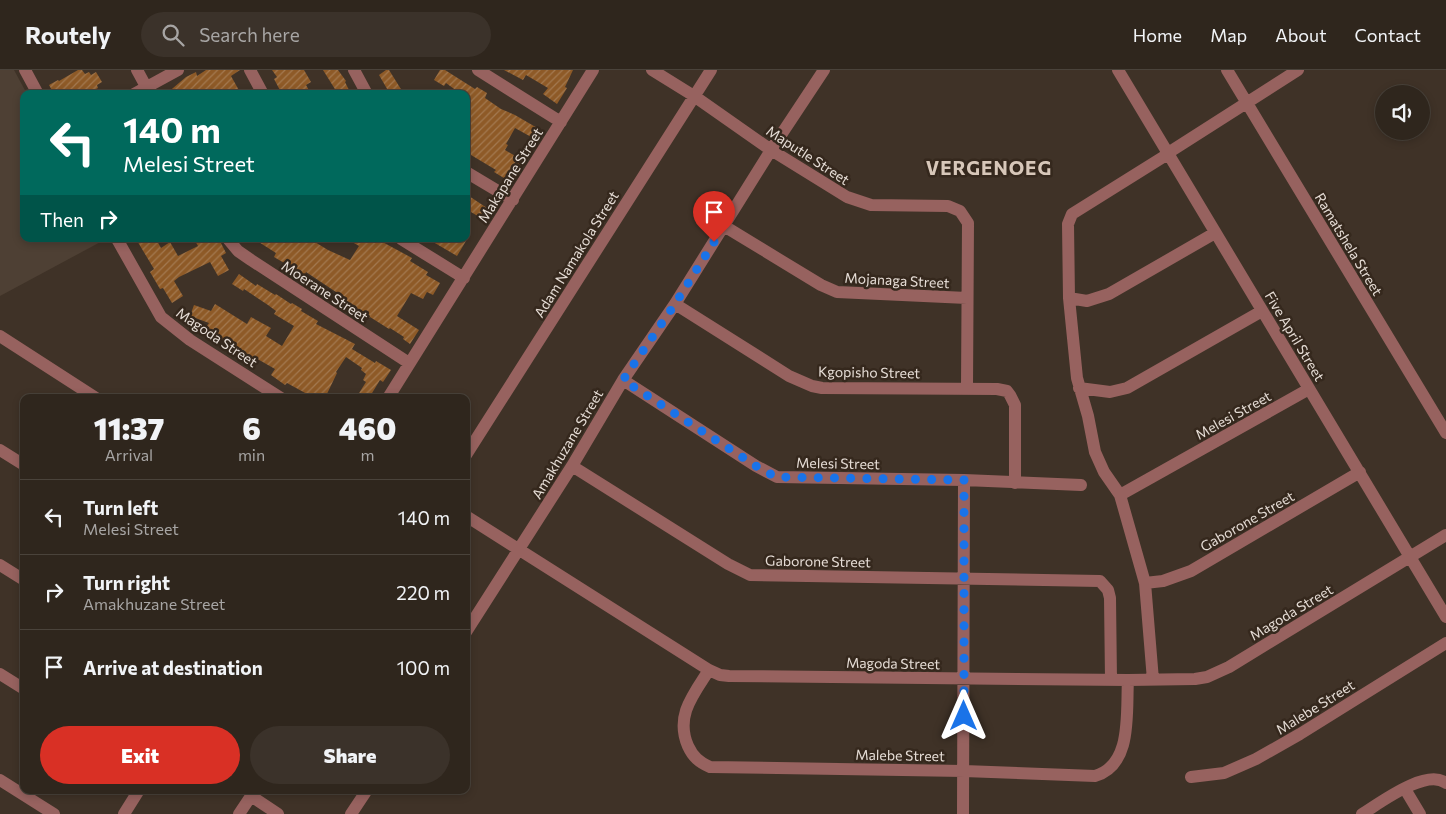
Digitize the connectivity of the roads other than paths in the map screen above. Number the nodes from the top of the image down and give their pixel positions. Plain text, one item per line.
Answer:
1 (25, 70) edge
2 (137, 70) edge
3 (178, 70) edge
4 (250, 70) edge
5 (354, 70) edge
6 (478, 70) edge
7 (593, 70) edge
8 (652, 70) edge
9 (711, 70) edge
10 (824, 70) edge
11 (1118, 70) edge
12 (1227, 70) edge
13 (1298, 70) edge
14 (36, 90) edge
15 (148, 90) edge
16 (261, 90) edge
17 (365, 90) edge
18 (694, 96) junction
19 (1247, 104) junction
20 (561, 122) junction
21 (772, 150) junction
22 (1168, 154) junction
23 (470, 174) edge
24 (512, 200) junction
25 (724, 226) junction
26 (1215, 233) junction
27 (119, 242) edge
28 (230, 242) edge
29 (406, 242) edge
30 (464, 278) junction
31 (967, 298) junction
32 (1069, 298) junction
33 (675, 304) junction
34 (1262, 311) junction
35 (0, 336) edge
36 (409, 363) junction
37 (623, 380) junction
38 (967, 387) junction
39 (1079, 388) junction
40 (1310, 389) junction
41 (90, 394) edge
42 (276, 394) edge
43 (390, 394) edge
44 (1446, 433) edge
45 (470, 449) edge
46 (0, 450) edge
47 (20, 462) edge
48 (572, 466) junction
49 (1360, 472) junction
50 (964, 480) junction
51 (1015, 482) junction
52 (1081, 485) dead end
53 (1120, 495) junction
54 (470, 518) edge
55 (1446, 535) edge
56 (519, 549) junction
57 (1410, 557) junction
58 (0, 565) edge
59 (20, 578) edge
60 (964, 578) junction
61 (1145, 583) junction
62 (1446, 617) edge
63 (470, 626) edge
64 (1446, 643) edge
65 (710, 670) junction
66 (0, 674) edge
67 (964, 678) junction
68 (1111, 680) junction
69 (1128, 680) junction
70 (1153, 680) junction
71 (20, 686) edge
72 (964, 771) junction
73 (1191, 777) dead end
74 (0, 780) edge
75 (1446, 784) edge
76 (1405, 789) junction
77 (20, 793) edge
78 (22, 794) edge
79 (136, 794) edge
80 (252, 794) edge
81 (254, 794) edge
82 (364, 794) edge
83 (54, 814) edge
84 (124, 814) edge
85 (239, 814) edge
86 (278, 814) edge
87 (352, 814) edge
88 (963, 814) edge
89 (1362, 814) edge
90 (1420, 814) edge

1 - 14 street
2 - 15 street
3 - 15 street
4 - 16 street
5 - 17 street
6 - 20 street
7 - 20 street, Makapane Street
8 - 18 street, Maputle Street
9 - 18 street, Adam Namakola Street
10 - 21 street, Amakhuzane Street
11 - 22 street, Five April Street
12 - 19 street, Ramatshela Street
13 - 19 street
18 - 21 street, Maputle Street
18 - 45 street, Adam Namakola Street
19 - 22 street
19 - 44 street, Ramatshela Street
20 - 24 street, Makapane Street
21 - 25 street, Amakhuzane Street
21 - 31 street, Maputle Street
22 - 26 street, Five April Street
22 - 32 street
23 - 24 street
24 - 30 street, Makapane Street
25 - 31 street, Mojanaga Street
25 - 33 street, Amakhuzane Street
26 - 32 street
26 - 34 street, Five April Street
27 - 42 street, Magoda Street
28 - 36 street, Moerane Street
29 - 30 street
30 - 36 street, Makapane Street
31 - 38 street
32 - 39 street
33 - 37 street, Amakhuzane Street
33 - 38 street, Kgopisho Street
34 - 39 street
34 - 40 street, Five April Street
35 - 41 street
36 - 43 street, Makapane Street
37 - 48 street, Amakhuzane Street
37 - 50 street, Melesi Street
38 - 51 street, Kgopisho Street
39 - 53 street
40 - 49 street, Five April Street
40 - 53 street, Melesi Street
46 - 47 street
48 - 56 street, Amakhuzane Street
48 - 60 street, Gaborone Street
49 - 57 street, Five April Street
49 - 61 street, Gaborone Street
50 - 51 street, Melesi Street
50 - 60 street
51 - 52 street, Melesi Street
53 - 61 street
54 - 56 street, Magoda Street
55 - 57 street, Magoda Street
56 - 63 street, Amakhuzane Street
56 - 65 street, Magoda Street
57 - 62 street, Five April Street
57 - 70 street, Magoda Street
58 - 59 street
60 - 67 street
60 - 68 street, Gaborone Street
61 - 70 street
64 - 73 street, Malebe Street
65 - 67 street, Magoda Street
65 - 72 street, Malebe Street
66 - 71 street
67 - 68 street, Magoda Street
67 - 72 street
68 - 69 street, Magoda Street
69 - 70 street, Magoda Street
69 - 72 street, Malebe Street
72 - 88 street
74 - 77 street
75 - 76 street
76 - 89 street
76 - 90 street
78 - 83 street
79 - 84 street
80 - 85 street
81 - 86 street
82 - 87 street

